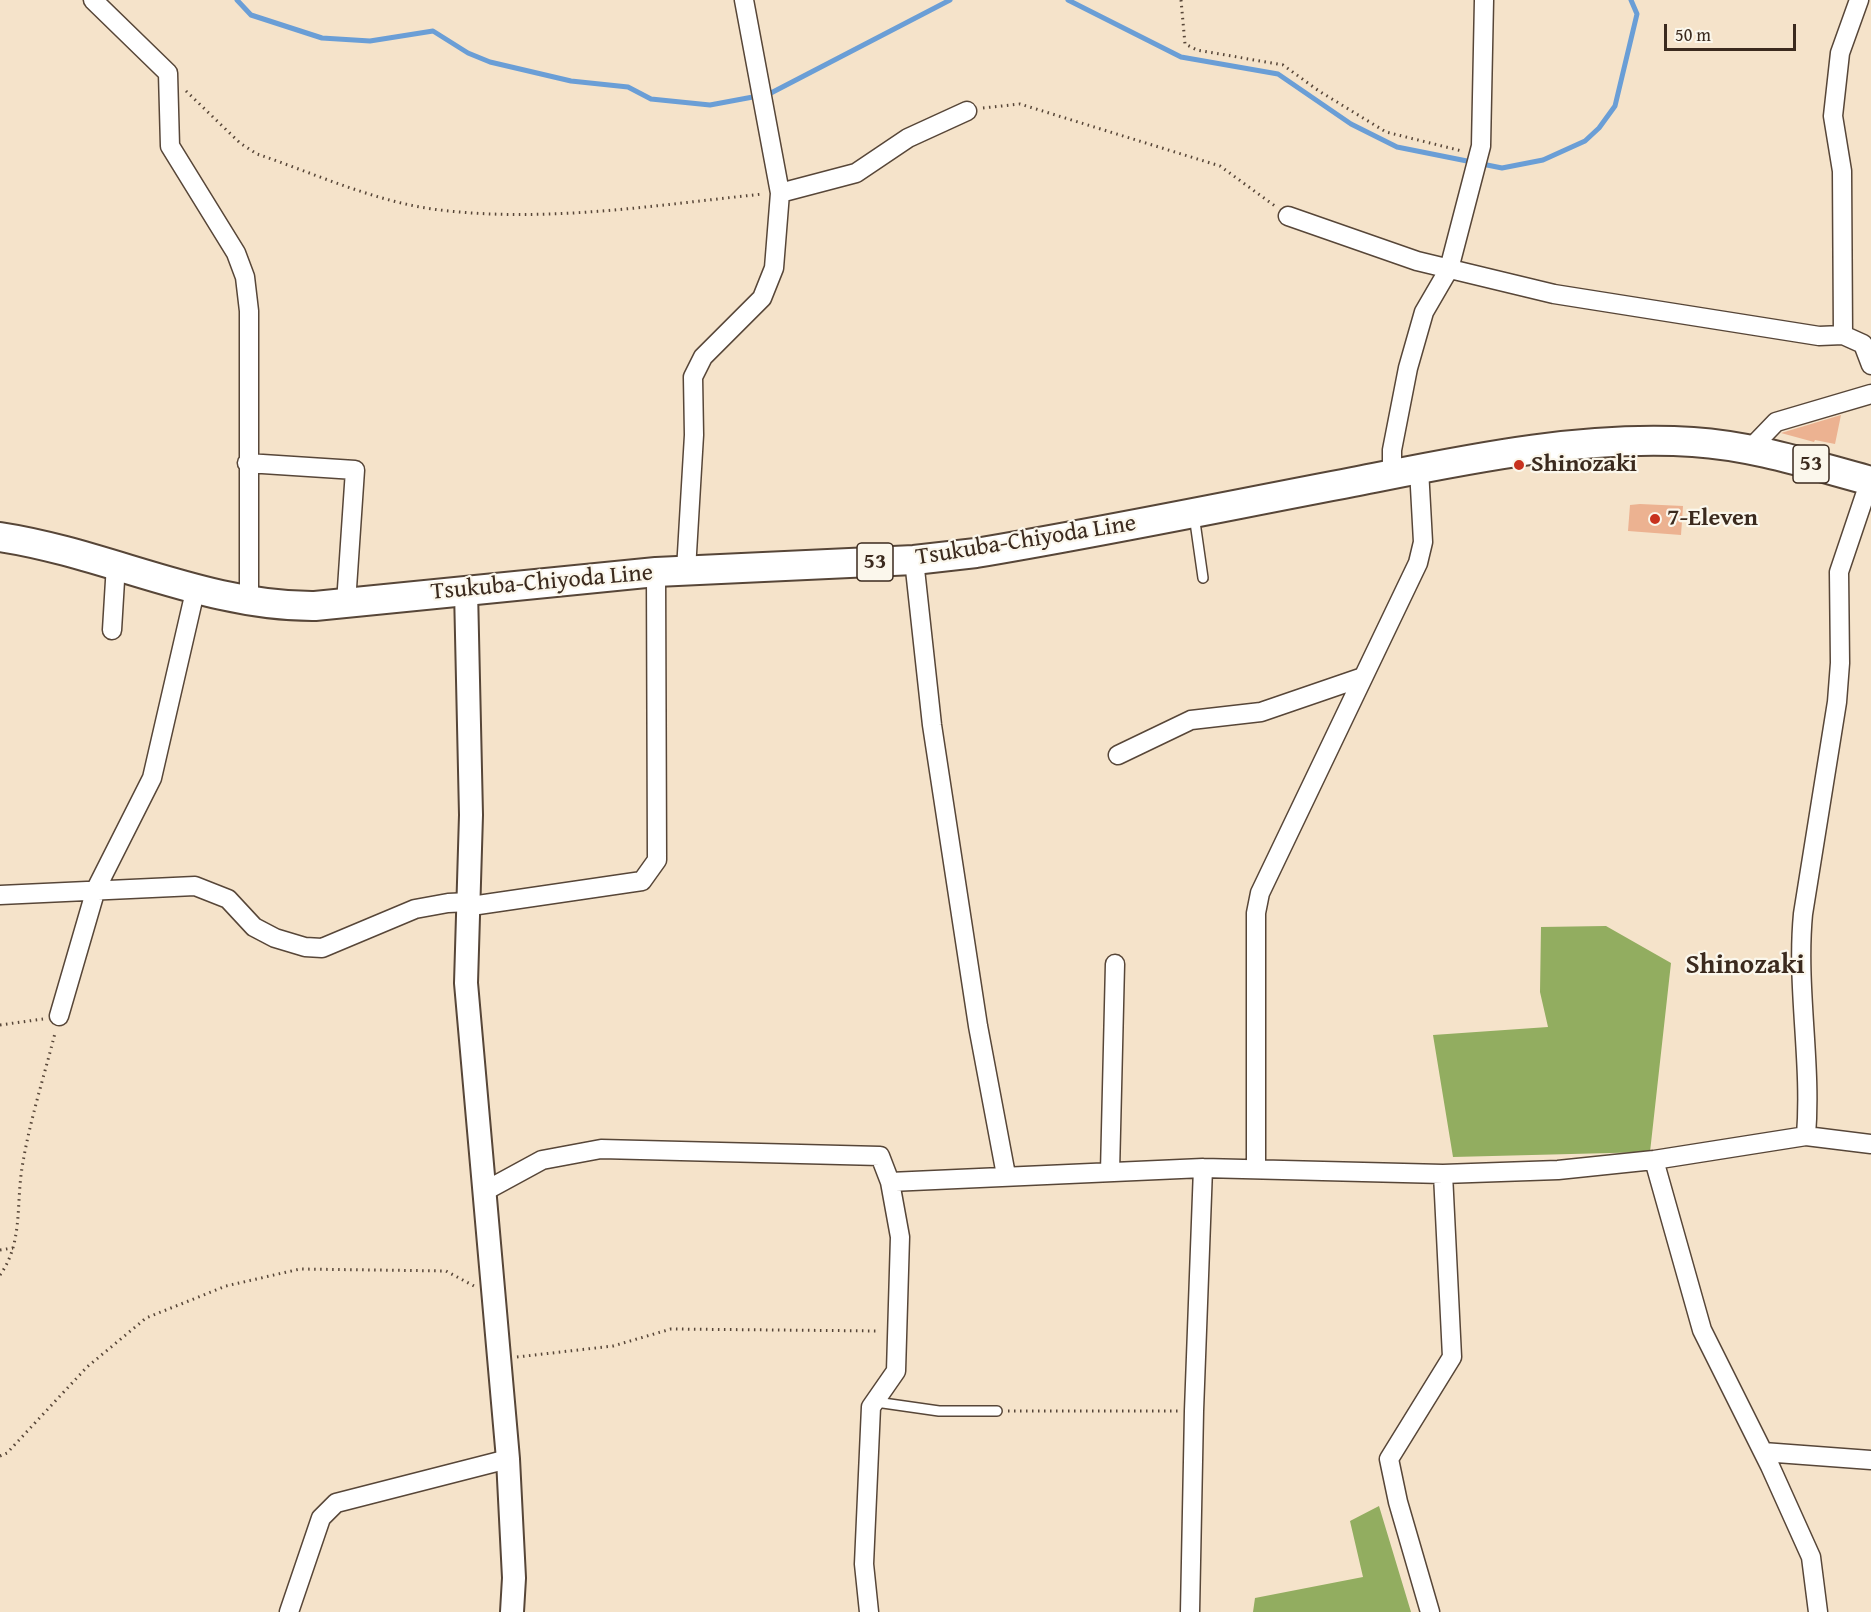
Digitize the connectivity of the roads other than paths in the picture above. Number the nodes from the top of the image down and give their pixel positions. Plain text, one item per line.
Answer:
1 (93, 0) edge
2 (744, 0) edge
3 (1484, 0) edge
4 (1858, 0) edge
5 (967, 111) road end
6 (780, 193) junction
7 (1288, 216) road end
8 (1449, 269) junction
9 (1843, 335) junction
10 (1871, 365) edge
11 (1871, 394) edge
12 (1750, 449) junction
13 (247, 463) junction
14 (1419, 469) junction
15 (1392, 474) junction
16 (1871, 479) edge
17 (1194, 513) junction
18 (0, 537) edge
19 (914, 560) junction
20 (116, 564) junction
21 (686, 570) junction
22 (656, 572) junction
23 (1203, 578) dead end
24 (196, 587) junction
25 (466, 590) junction
26 (249, 602) junction
27 (346, 603) junction
28 (112, 630) dead end
29 (1363, 677) junction
30 (1118, 755) dead end
31 (96, 889) junction
32 (0, 895) edge
33 (470, 902) junction
34 (1115, 964) dead end
35 (59, 1016) road end
36 (1806, 1136) junction
37 (1871, 1144) edge
38 (1654, 1160) junction
39 (1203, 1168) junction
40 (1256, 1169) junction
41 (1110, 1172) junction
42 (1443, 1174) junction
43 (1006, 1175) junction
44 (890, 1182) junction
45 (485, 1191) junction
46 (876, 1402) junction
47 (997, 1411) road end
48 (1763, 1452) junction
49 (508, 1459) junction
50 (1871, 1460) edge
51 (288, 1612) edge
52 (512, 1612) edge
53 (869, 1612) edge
54 (1190, 1612) edge
55 (1430, 1612) edge
56 (1818, 1612) edge

1 - 13 street
2 - 6 street
3 - 8 street
4 - 9 street
5 - 6 street
6 - 21 street
7 - 8 street
8 - 9 street
8 - 15 street
9 - 10 street
11 - 12 street
12 - 14 main road, Tsukuba-Chiyoda Line / 53
12 - 16 main road, Tsukuba-Chiyoda Line / 53
13 - 26 street
13 - 27 street
14 - 15 main road, Tsukuba-Chiyoda Line / 53
14 - 29 street
15 - 17 main road, Tsukuba-Chiyoda Line / 53
16 - 36 street
17 - 19 main road, Tsukuba-Chiyoda Line / 53
17 - 23 lane
18 - 20 main road, Tsukuba-Chiyoda Line / 53
19 - 21 main road, Tsukuba-Chiyoda Line / 53
19 - 43 street
20 - 24 main road, Tsukuba-Chiyoda Line / 53
20 - 28 street
21 - 22 main road, Tsukuba-Chiyoda Line / 53
22 - 25 main road, Tsukuba-Chiyoda Line / 53
22 - 33 street
24 - 26 main road, Tsukuba-Chiyoda Line / 53
24 - 31 street
25 - 27 main road, Tsukuba-Chiyoda Line / 53
25 - 33 street
26 - 27 main road, Tsukuba-Chiyoda Line / 53
29 - 30 street
29 - 40 street
31 - 32 street
31 - 33 street
31 - 35 street
33 - 45 street
34 - 41 street
36 - 37 street
36 - 38 street
38 - 42 street
38 - 48 street
39 - 40 street
39 - 41 street
39 - 54 street
40 - 42 street
41 - 43 street
42 - 55 street
43 - 44 street
44 - 45 street
44 - 46 street
45 - 49 street
46 - 47 lane
46 - 53 street
48 - 50 street
48 - 56 street
49 - 51 street
49 - 52 street

